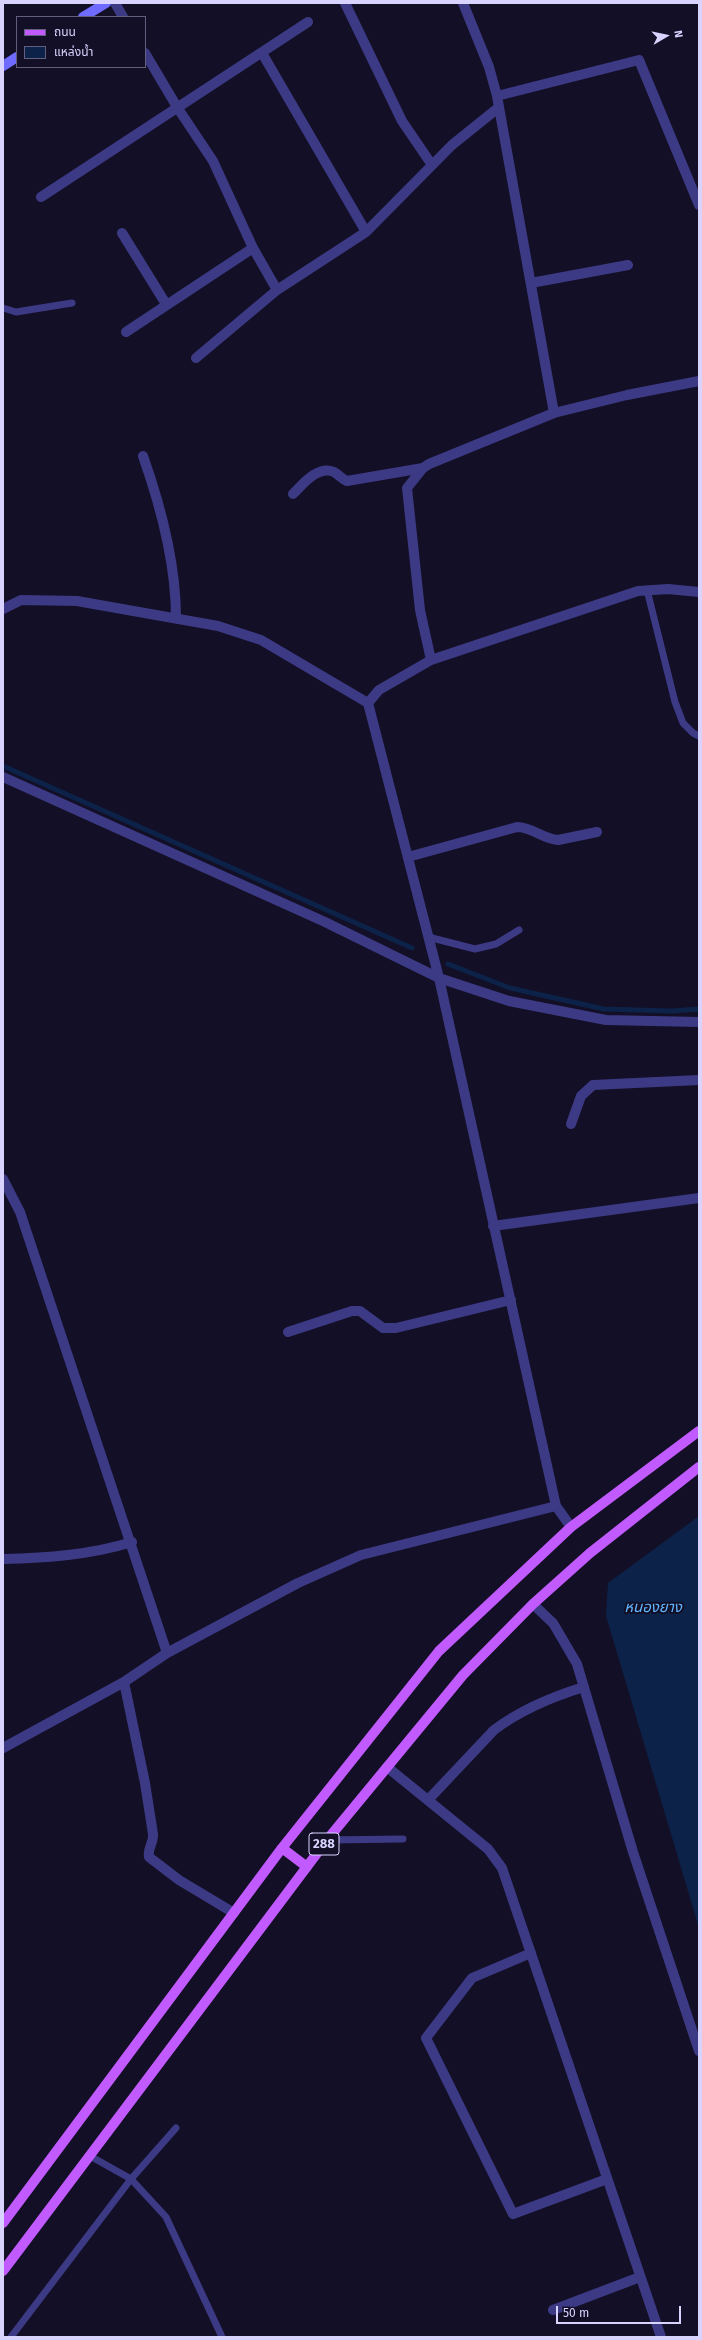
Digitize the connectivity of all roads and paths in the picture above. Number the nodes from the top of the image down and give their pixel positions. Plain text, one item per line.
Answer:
1 (115, 3) edge
2 (345, 3) edge
3 (464, 3) edge
4 (99, 5) edge
5 (84, 16) edge
6 (122, 16) edge
7 (308, 22) dead end
8 (262, 53) junction
9 (146, 56) edge
10 (16, 57) edge
11 (4, 63) edge
12 (497, 96) junction
13 (177, 108) junction
14 (498, 108) junction
15 (432, 165) junction
16 (41, 198) dead end
17 (699, 205) edge
18 (366, 232) junction
19 (122, 233) dead end
20 (253, 248) junction
21 (628, 265) dead end
22 (531, 283) junction
23 (277, 290) junction
24 (72, 303) dead end
25 (166, 304) junction
26 (3, 308) edge
27 (126, 332) dead end
28 (196, 358) dead end
29 (699, 381) edge
30 (554, 413) junction
31 (143, 456) dead end
32 (423, 468) junction
33 (293, 494) dead end
34 (647, 590) junction
35 (699, 592) edge
36 (3, 609) edge
37 (176, 618) junction
38 (430, 660) junction
39 (368, 703) junction
40 (699, 736) edge
41 (3, 777) edge
42 (596, 832) dead end
43 (408, 857) junction
44 (519, 930) dead end
45 (428, 937) junction
46 (439, 978) junction
47 (699, 1022) edge
48 (699, 1080) edge
49 (571, 1124) dead end
50 (3, 1178) edge
51 (699, 1198) edge
52 (493, 1226) junction
53 (511, 1300) junction
54 (288, 1332) dead end
55 (699, 1431) edge
56 (699, 1467) edge
57 (556, 1506) junction
58 (571, 1527) junction
59 (132, 1542) junction
60 (3, 1559) edge
61 (533, 1604) junction
62 (167, 1653) junction
63 (124, 1682) junction
64 (584, 1687) junction
65 (3, 1748) edge
66 (387, 1767) junction
67 (428, 1800) junction
68 (403, 1839) dead end
69 (327, 1840) junction
70 (282, 1848) junction
71 (307, 1868) junction
72 (234, 1913) junction
73 (531, 1953) junction
74 (699, 2051) edge
75 (176, 2128) dead end
76 (90, 2156) junction
77 (131, 2179) junction
78 (607, 2179) junction
79 (3, 2223) edge
80 (3, 2271) edge
81 (640, 2277) junction
82 (553, 2310) dead end
83 (11, 2337) edge
84 (222, 2337) edge
85 (661, 2337) edge

1 - 6 street
2 - 15 street
3 - 12 street
4 - 5 street
7 - 8 street
8 - 13 street
8 - 18 street
9 - 13 street
10 - 11 street
12 - 14 street
12 - 17 street
13 - 16 street
13 - 20 street
14 - 15 street
14 - 22 street
15 - 18 street
18 - 23 street
19 - 25 street
20 - 23 street
20 - 25 street
21 - 22 street
22 - 30 street
23 - 28 street
24 - 26 lane
25 - 27 street
29 - 30 street
30 - 32 street
31 - 37 street
32 - 33 street
32 - 38 street
34 - 35 street
34 - 38 street
34 - 40 lane
36 - 37 street
37 - 39 street
38 - 39 street
39 - 43 street
41 - 46 street
42 - 43 street
43 - 45 street
44 - 45 lane
45 - 46 street
46 - 47 street
46 - 52 street
48 - 49 street
50 - 59 street
51 - 52 street
52 - 53 street
53 - 54 street
53 - 57 street
55 - 58 main road, 288
56 - 61 main road, 288
57 - 58 street
57 - 62 street
58 - 70 main road, 288
59 - 60 street
59 - 62 street
61 - 64 street
61 - 66 main road, 288
62 - 63 street
63 - 65 street
63 - 72 street
64 - 67 street
64 - 74 street
66 - 67 street
66 - 69 main road, 288
67 - 73 street
68 - 69 lane
69 - 71 main road, 288
70 - 71 main road
70 - 72 main road, 288
71 - 76 main road, 288
72 - 79 main road, 288
73 - 78 street
73 - 78 street
75 - 77 lane
76 - 77 lane
76 - 80 main road, 288
77 - 83 lane
77 - 84 lane
78 - 81 street
81 - 82 street
81 - 85 street

